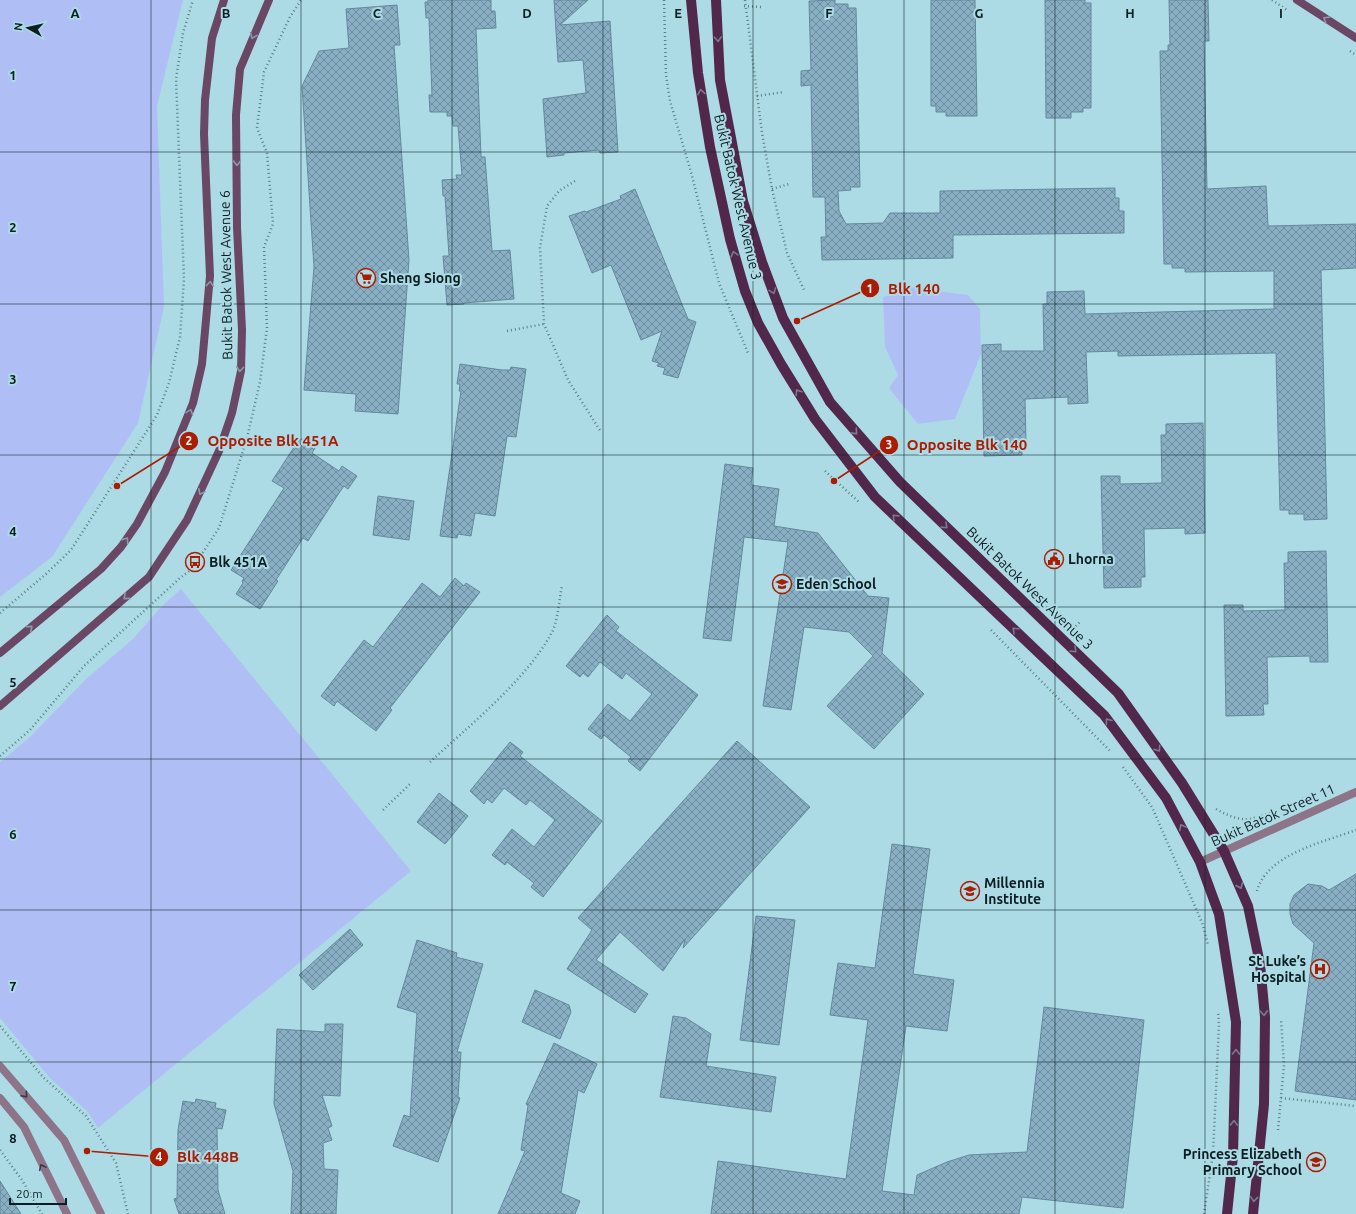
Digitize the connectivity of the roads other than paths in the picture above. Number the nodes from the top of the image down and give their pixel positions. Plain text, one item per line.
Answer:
1 (224, 0) edge
2 (269, 0) edge
3 (691, 0) edge
4 (716, 0) edge
5 (1297, 0) edge
6 (1356, 38) edge
7 (0, 652) edge
8 (0, 706) edge
9 (1356, 792) edge
10 (1224, 851) junction
11 (1200, 862) junction
12 (0, 1066) edge
13 (0, 1098) edge
14 (67, 1214) edge
15 (101, 1214) edge
16 (1227, 1214) edge
17 (1253, 1214) edge

7 -> 1 street, Bukit Batok West Avenue 6
2 -> 8 street, Bukit Batok West Avenue 6
11 -> 3 main road, Bukit Batok West Avenue 3
4 -> 10 main road, Bukit Batok West Avenue 3
6 -> 5 street
9 - 10 street, Bukit Batok Street 11
10 - 11 street, Bukit Batok Street 11
10 -> 17 main road, Bukit Batok West Avenue 3
16 -> 11 main road, Bukit Batok West Avenue 3
12 -> 15 street
14 -> 13 street

